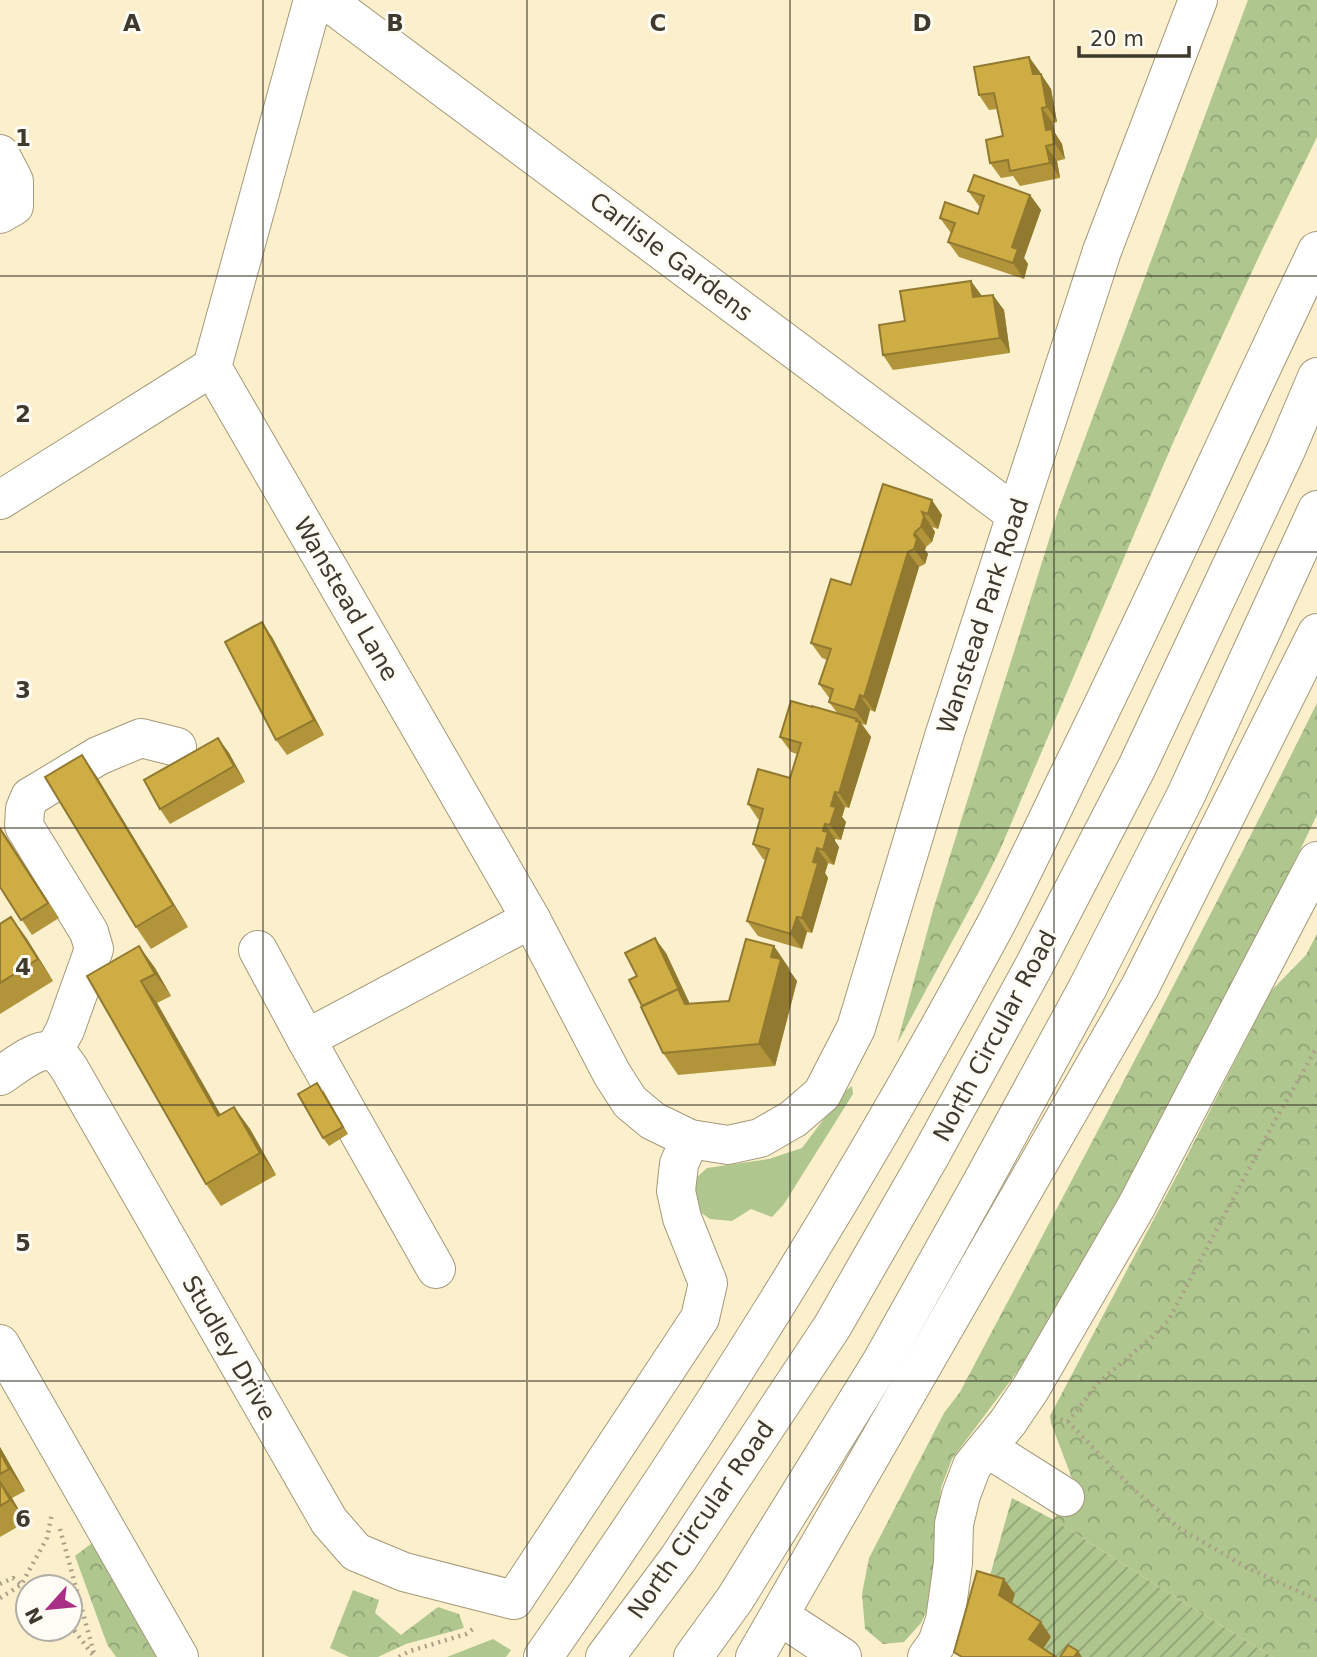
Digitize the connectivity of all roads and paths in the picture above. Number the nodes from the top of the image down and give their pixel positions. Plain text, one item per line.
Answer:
1 (313, 0) edge
2 (326, 0) edge
3 (1198, 0) edge
4 (0, 153) edge
5 (0, 214) edge
6 (1317, 251) edge
7 (212, 367) junction
8 (1317, 377) edge
9 (0, 500) edge
10 (1317, 510) edge
11 (1015, 514) junction
12 (1317, 633) edge
13 (177, 747) dead end
14 (1317, 861) edge
15 (531, 919) junction
16 (258, 950) dead end
17 (306, 1039) junction
18 (1317, 1048) edge
19 (53, 1052) junction
20 (0, 1076) edge
21 (690, 1139) junction
22 (436, 1269) dead end
23 (0, 1344) edge
24 (1050, 1416) dead end
25 (1068, 1422) junction
26 (987, 1448) junction
27 (1065, 1497) dead end
28 (53, 1504) dead end
29 (1317, 1600) edge
30 (780, 1616) junction
31 (475, 1628) dead end
32 (94, 1657) edge
33 (179, 1657) edge
34 (399, 1657) edge
35 (543, 1657) edge
36 (605, 1657) edge
37 (693, 1657) edge
38 (755, 1657) edge
39 (842, 1657) edge
40 (928, 1657) edge

1 - 7 main road
2 - 11 main road, Carlisle Gardens
3 - 11 main road, Wanstead Park Road
4 - 5 main road
6 - 35 main road
7 - 9 main road
7 - 15 main road, Wanstead Lane
8 - 36 main road, North Circular Road
10 - 37 main road
11 - 21 main road, Wanstead Park Road
12 - 30 main road
13 - 19 main road
14 - 26 main road
15 - 17 main road
15 - 21 main road, Wanstead Lane
16 - 17 main road
17 - 22 main road
18 - 25 path
19 - 20 main road
19 - 21 main road, Studley Drive
23 - 33 main road
24 - 25 path
25 - 29 path
26 - 27 main road
26 - 40 main road
28 - 32 path
30 - 38 main road
30 - 39 main road
31 - 34 path

